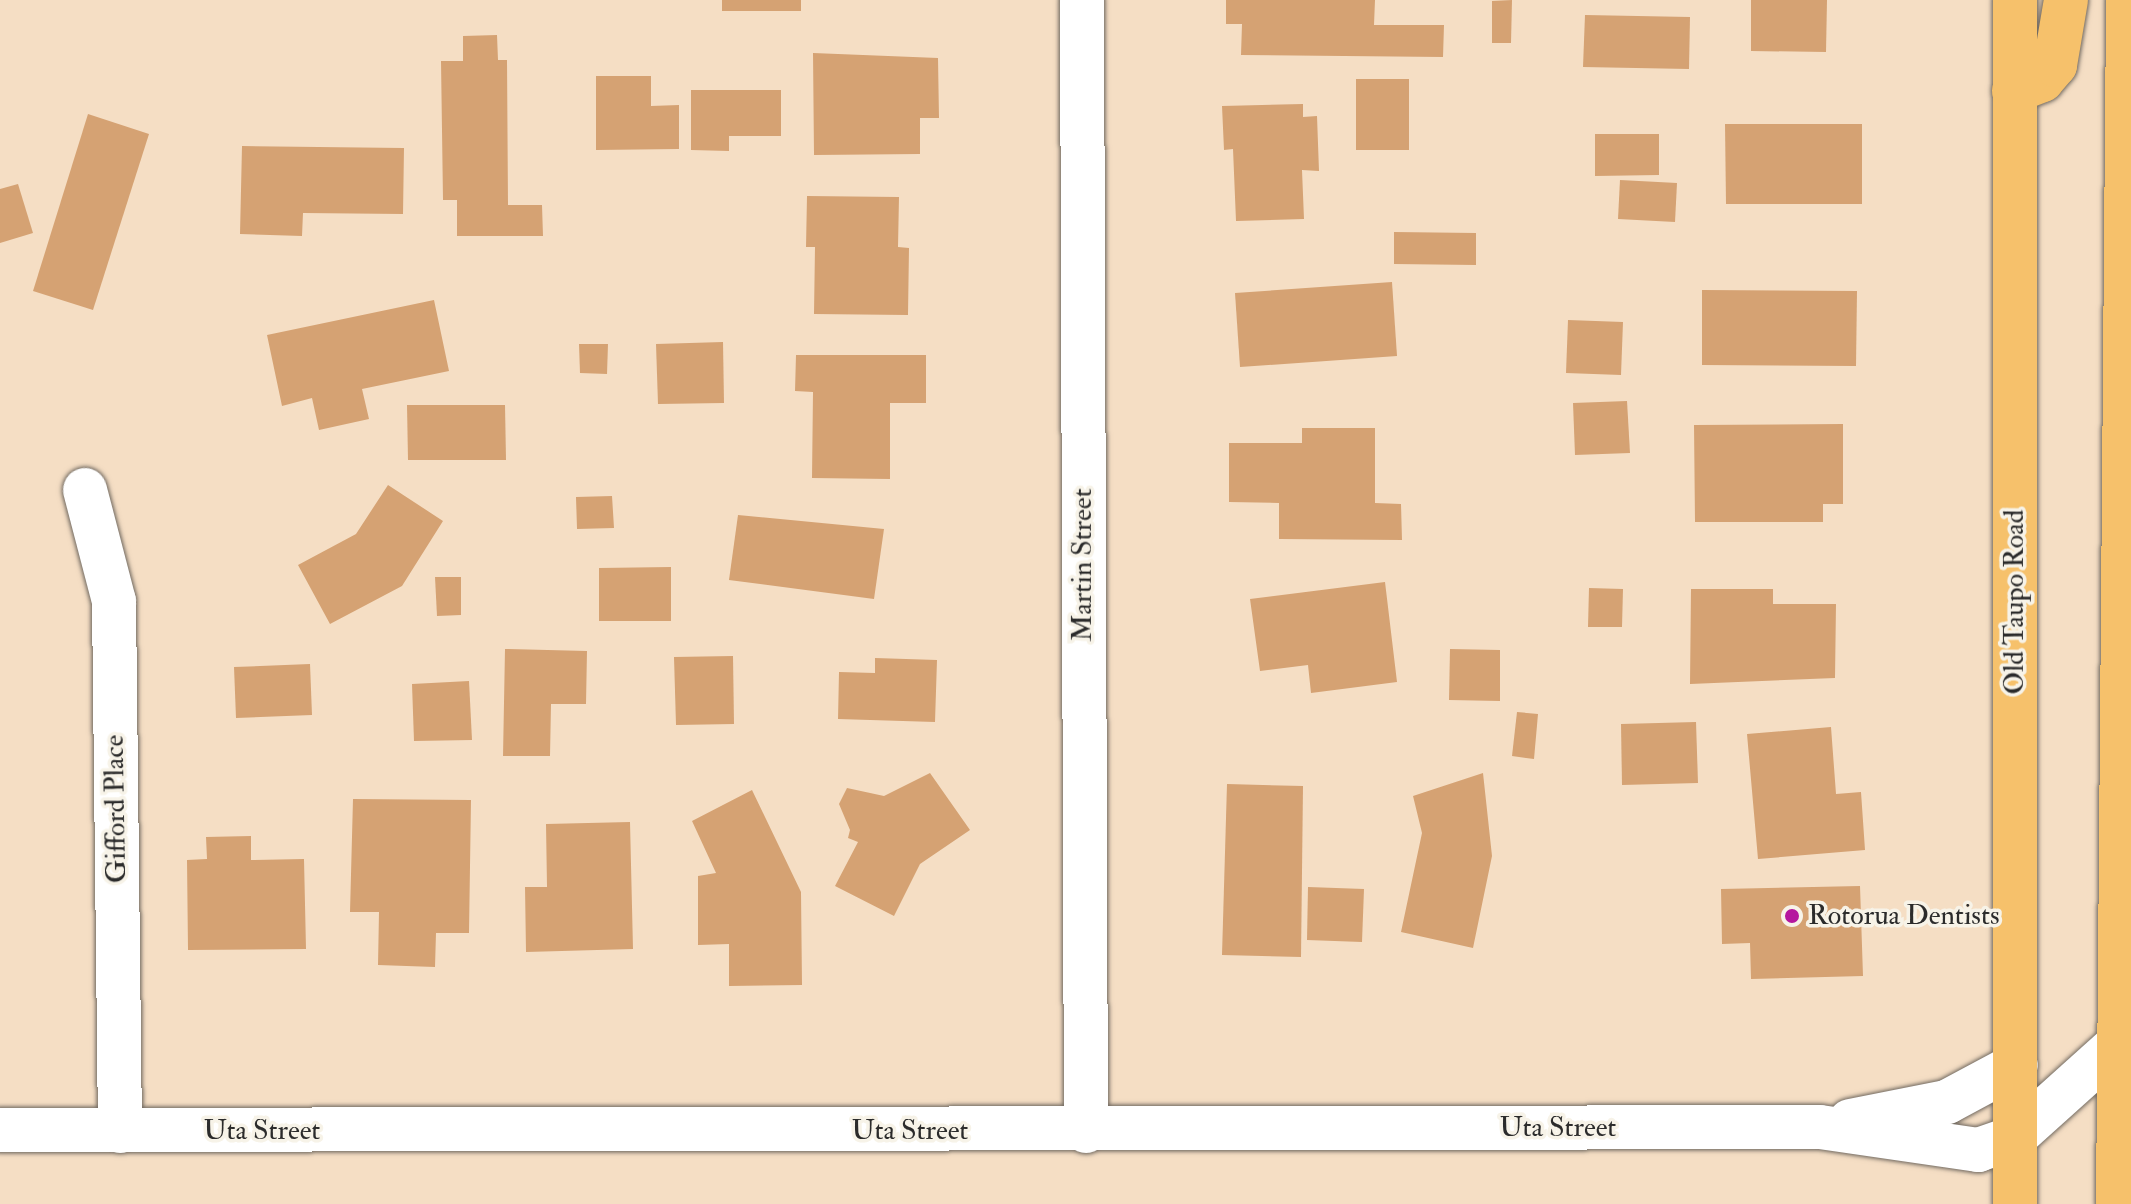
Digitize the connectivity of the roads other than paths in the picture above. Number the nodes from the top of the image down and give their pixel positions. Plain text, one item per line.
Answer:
1 (1082, 0) edge
2 (2015, 0) edge
3 (2066, 0) edge
4 (2128, 0) edge
5 (2014, 91) junction
6 (85, 490) dead end
7 (2117, 1045) junction
8 (2016, 1065) junction
9 (1820, 1127) junction
10 (0, 1130) edge
11 (120, 1131) junction
12 (1086, 1131) junction
13 (2015, 1137) junction
14 (2015, 1204) edge
15 (2118, 1204) edge

1 - 12 street, Martin Street
2 - 5 highway, Old Taupo Road
3 - 5 highway
4 - 7 highway
5 - 8 highway, Old Taupo Road
6 - 11 street, Gifford Place
7 - 13 street, Uta Street
7 - 15 highway
8 - 9 street, Uta Street
8 - 13 highway, Old Taupo Road
9 - 12 street, Uta Street
9 - 13 street, Uta Street
10 - 11 street, Uta Street
11 - 12 street, Uta Street
13 - 14 highway, Old Taupo Road

